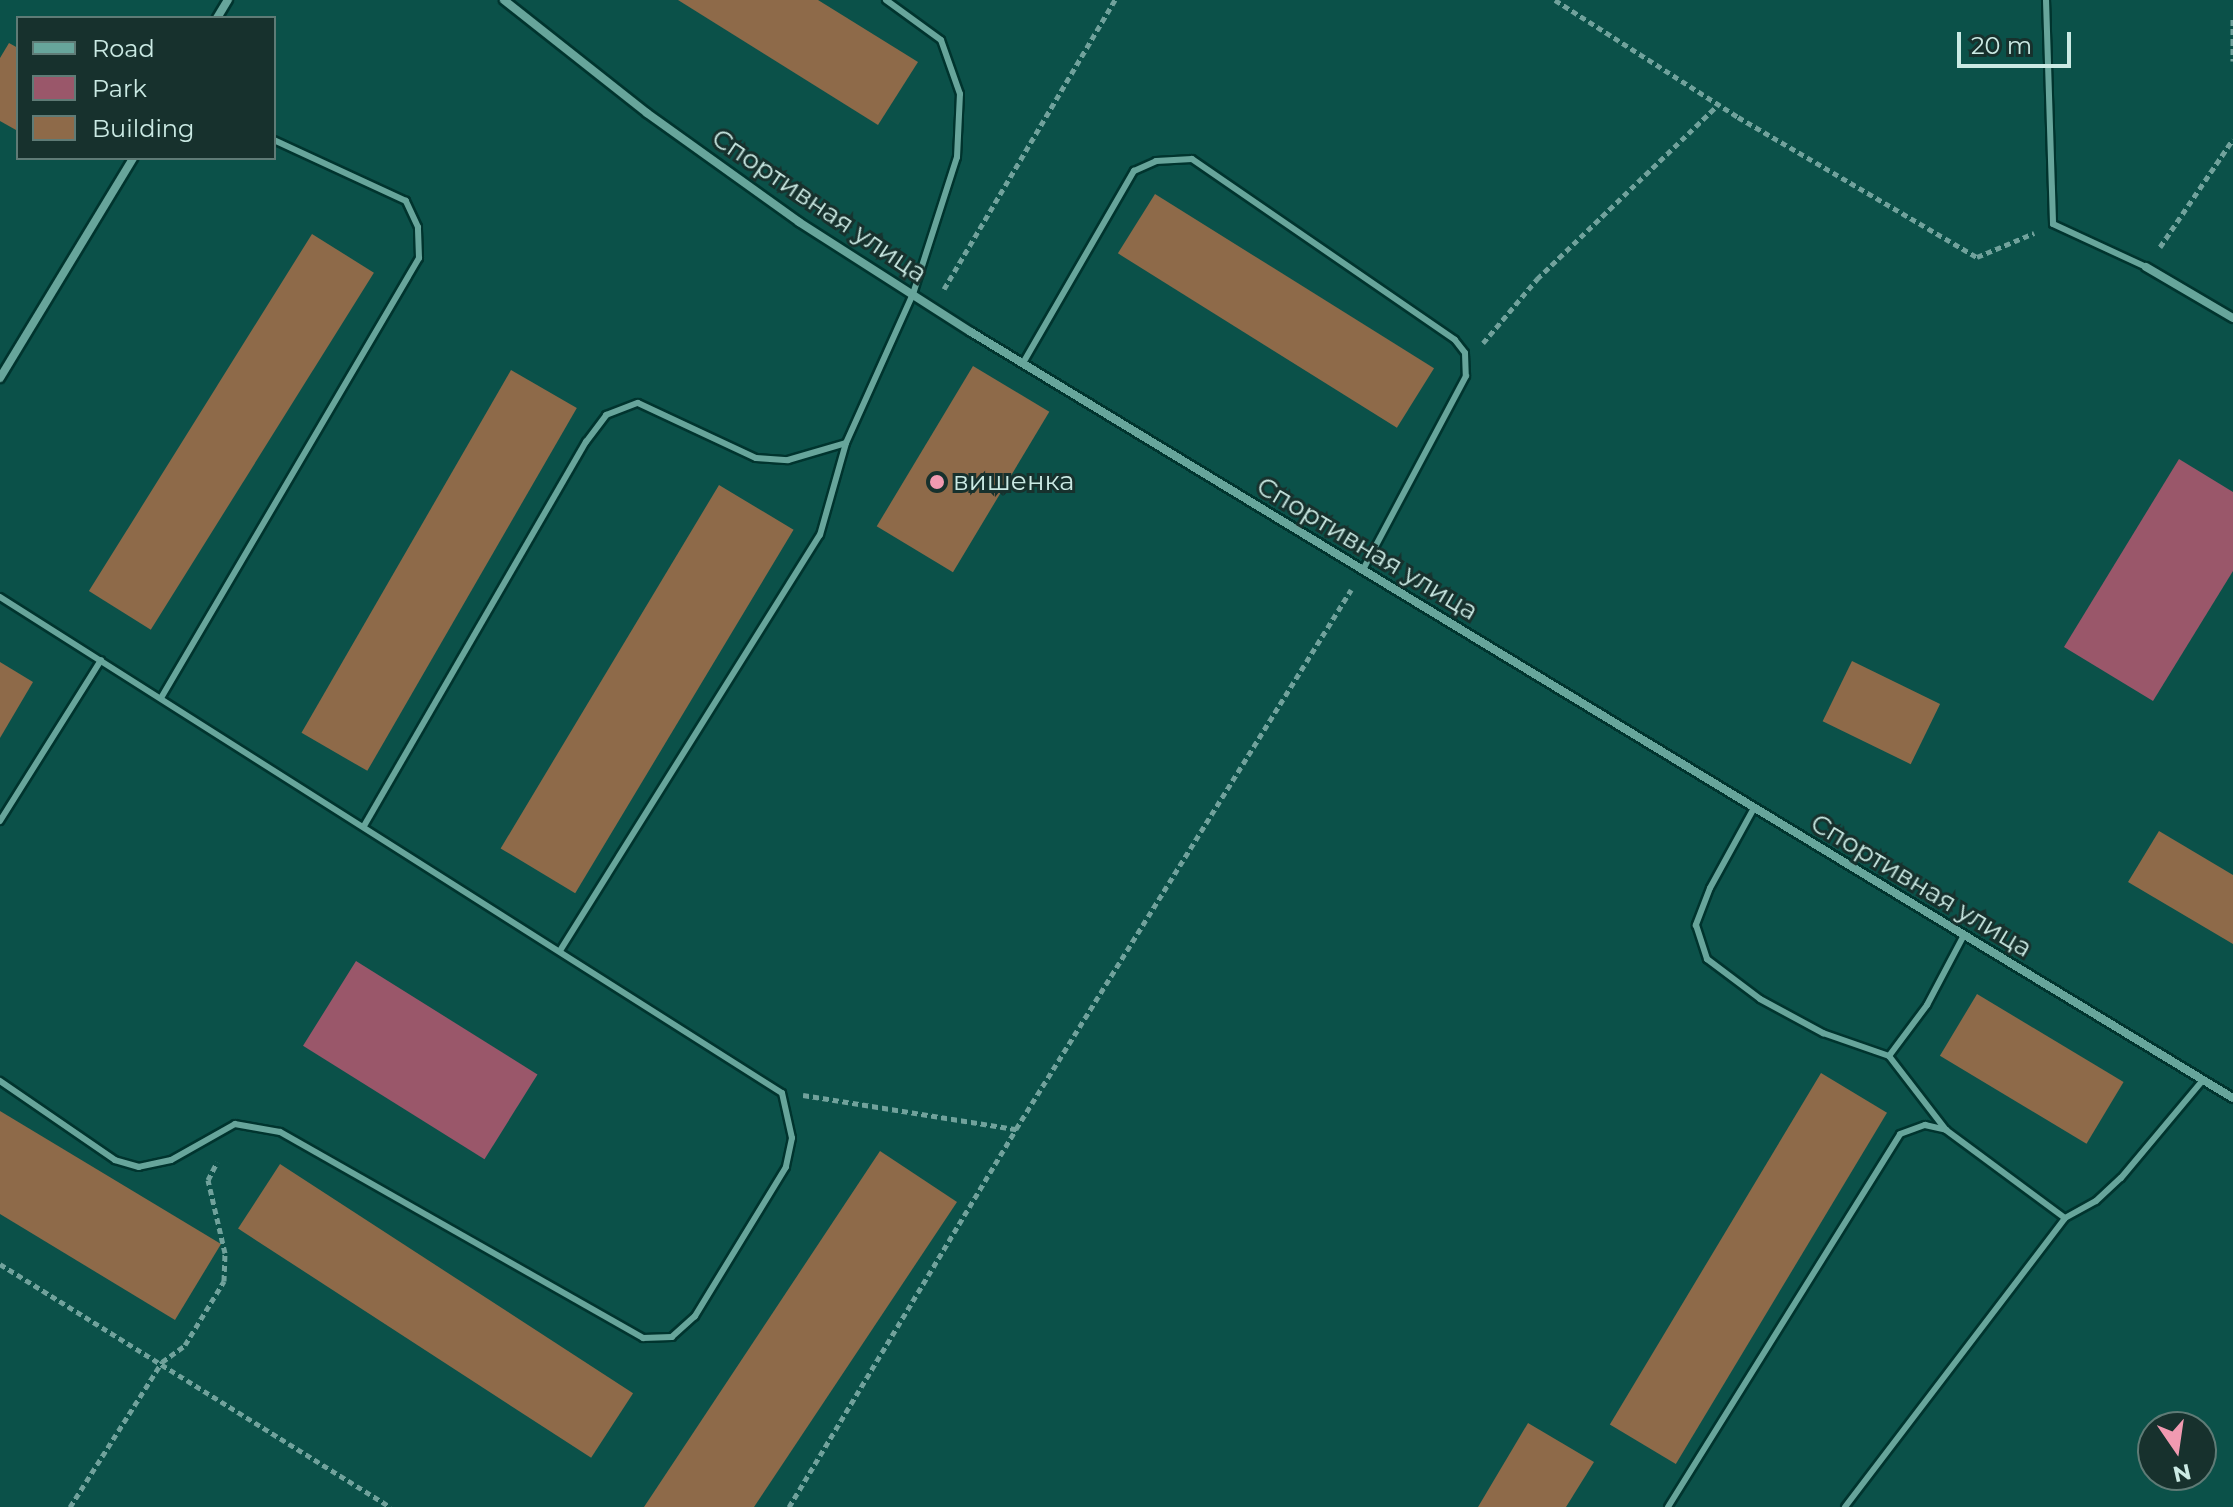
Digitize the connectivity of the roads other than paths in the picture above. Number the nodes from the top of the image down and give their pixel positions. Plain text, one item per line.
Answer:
1 (504, 0) edge
2 (886, 0) edge
3 (2046, 0) edge
4 (276, 141) edge
5 (132, 160) edge
6 (2146, 267) joint
7 (913, 294) junction
8 (2233, 318) edge
9 (1023, 363) junction
10 (0, 378) edge
11 (846, 443) junction
12 (1363, 570) junction
13 (0, 597) edge
14 (101, 660) junction
15 (161, 698) junction
16 (1754, 808) junction
17 (0, 821) edge
18 (364, 826) junction
19 (1964, 935) junction
20 (561, 949) junction
21 (1889, 1056) junction
22 (2203, 1080) junction
23 (0, 1081) edge
24 (2233, 1098) edge
25 (1946, 1130) junction
26 (2065, 1218) junction
27 (1668, 1507) edge
28 (1845, 1507) edge

1 - 7 street, Спортивная улица
2 - 7 lane
3 - 6 lane
4 - 15 lane
5 - 10 street
6 - 8 street
7 - 9 street, Спортивная улица
7 - 11 lane
9 - 12 street, Спортивная улица
9 - 12 lane
11 - 18 lane
11 - 20 lane
12 - 16 street, Спортивная улица
13 - 14 lane
14 - 15 lane
14 - 17 lane
15 - 18 lane
16 - 19 street, Спортивная улица
16 - 21 lane
18 - 20 lane
19 - 21 lane
19 - 22 street, Спортивная улица
20 - 23 lane
21 - 25 lane
22 - 24 street, Спортивная улица
22 - 26 lane
25 - 26 lane
25 - 27 lane
26 - 28 lane

